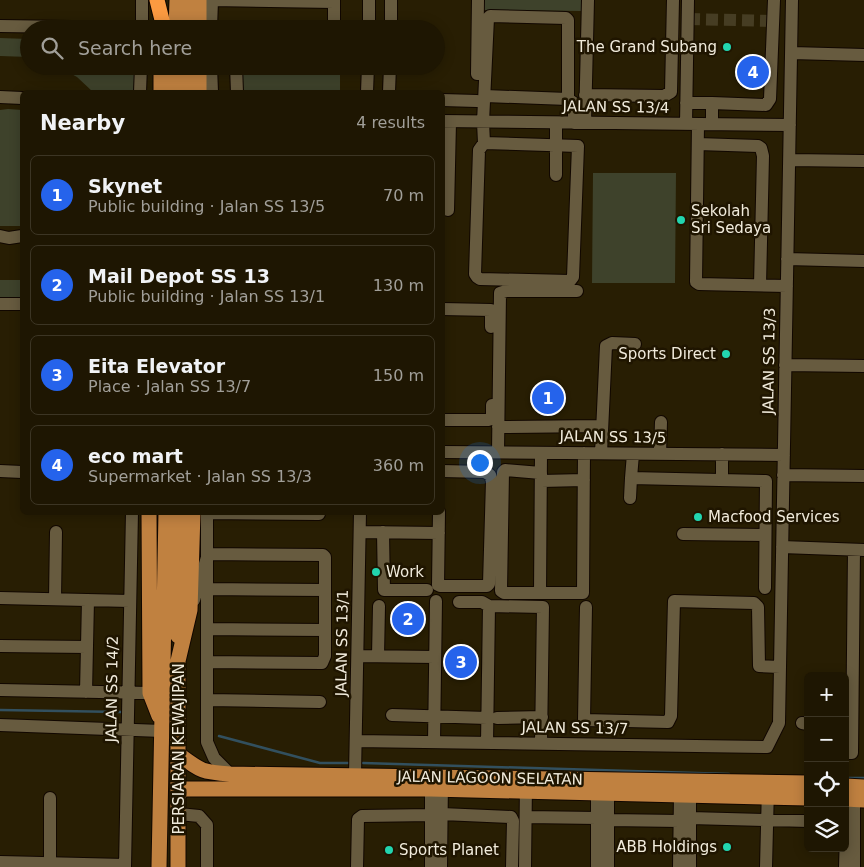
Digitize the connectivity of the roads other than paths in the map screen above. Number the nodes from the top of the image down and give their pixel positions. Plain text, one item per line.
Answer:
1 (142, 0) edge
2 (157, 0) edge
3 (163, 0) edge
4 (177, 0) edge
5 (189, 0) edge
6 (199, 0) edge
7 (212, 0) edge
8 (369, 0) edge
9 (391, 0) edge
10 (478, 0) edge
11 (588, 0) edge
12 (673, 0) edge
13 (688, 0) edge
14 (774, 0) edge
15 (792, 0) edge
16 (334, 1) edge
17 (142, 20) edge
18 (164, 20) edge
19 (166, 20) edge
20 (170, 20) edge
21 (188, 20) edge
22 (199, 20) edge
23 (211, 20) edge
24 (334, 20) edge
25 (368, 20) edge
26 (391, 20) edge
27 (0, 26) edge
28 (20, 26) edge
29 (792, 53) junction
30 (864, 55) edge
31 (141, 75) edge
32 (161, 75) edge
33 (175, 75) edge
34 (188, 75) edge
35 (199, 75) edge
36 (211, 75) edge
37 (236, 75) edge
38 (368, 75) edge
39 (390, 75) edge
40 (140, 90) edge
41 (161, 90) edge
42 (175, 90) edge
43 (187, 90) edge
44 (199, 90) edge
45 (212, 90) edge
46 (236, 90) edge
47 (367, 90) edge
48 (389, 90) edge
49 (585, 95) junction
50 (0, 97) edge
51 (20, 98) edge
52 (481, 98) junction
53 (568, 99) junction
54 (445, 100) edge
55 (686, 103) junction
56 (712, 103) junction
57 (446, 122) edge
58 (480, 122) junction
59 (556, 123) junction
60 (579, 123) junction
61 (692, 124) junction
62 (712, 124) junction
63 (750, 125) junction
64 (790, 125) junction
65 (484, 143) junction
66 (698, 144) junction
67 (556, 145) junction
68 (750, 146) junction
69 (446, 152) edge
70 (790, 160) junction
71 (864, 161) edge
72 (556, 175) dead end
73 (448, 210) dead end
74 (0, 236) edge
75 (20, 236) edge
76 (787, 259) junction
77 (864, 260) edge
78 (760, 285) junction
79 (787, 286) junction
80 (577, 292) dead end
81 (0, 304) edge
82 (20, 304) edge
83 (445, 309) edge
84 (635, 344) dead end
85 (785, 365) junction
86 (864, 366) edge
87 (445, 420) edge
88 (661, 422) dead end
89 (601, 426) junction
90 (498, 427) junction
91 (445, 452) edge
92 (498, 452) junction
93 (541, 453) junction
94 (584, 453) junction
95 (601, 453) junction
96 (633, 454) junction
97 (660, 454) junction
98 (722, 454) junction
99 (784, 455) junction
100 (0, 471) edge
101 (445, 471) edge
102 (20, 472) edge
103 (783, 475) junction
104 (864, 476) edge
105 (541, 477) junction
106 (631, 478) junction
107 (584, 480) junction
108 (722, 480) junction
109 (630, 498) dead end
110 (132, 515) edge
111 (149, 515) edge
112 (166, 515) edge
113 (179, 515) edge
114 (193, 515) edge
115 (208, 515) edge
116 (360, 515) edge
117 (439, 515) edge
118 (56, 532) dead end
119 (360, 532) junction
120 (383, 532) junction
121 (438, 533) junction
122 (683, 534) dead end
123 (765, 535) junction
124 (782, 547) junction
125 (859, 550) edge
126 (208, 554) junction
127 (765, 588) dead end
128 (208, 589) junction
129 (325, 590) junction
130 (427, 590) dead end
131 (540, 593) junction
132 (0, 598) edge
133 (55, 599) junction
134 (88, 600) junction
135 (130, 601) junction
136 (436, 601) dead end
137 (459, 602) dead end
138 (379, 606) dead end
139 (489, 606) junction
140 (586, 607) dead end
141 (190, 610) junction
142 (208, 629) junction
143 (325, 630) junction
144 (0, 646) edge
145 (87, 647) junction
146 (358, 656) junction
147 (378, 656) junction
148 (435, 657) junction
149 (178, 661) junction
150 (208, 662) junction
151 (780, 667) junction
152 (0, 690) edge
153 (86, 692) junction
154 (128, 693) junction
155 (150, 693) junction
156 (207, 700) junction
157 (320, 702) dead end
158 (392, 715) dead end
159 (434, 716) junction
160 (492, 718) junction
161 (542, 718) junction
162 (633, 721) junction
163 (779, 723) joint
164 (849, 724) edge
165 (0, 726) edge
166 (162, 728) junction
167 (128, 729) junction
168 (356, 741) junction
169 (434, 742) junction
170 (487, 743) junction
171 (541, 743) junction
172 (632, 745) junction
173 (849, 753) edge
174 (178, 754) junction
175 (230, 774) junction
176 (355, 775) junction
177 (437, 783) junction
178 (804, 784) edge
179 (526, 785) junction
180 (849, 786) edge
181 (864, 787) edge
182 (178, 789) junction
183 (604, 789) junction
184 (768, 789) junction
185 (686, 790) junction
186 (804, 797) edge
187 (50, 798) dead end
188 (854, 800) edge
189 (179, 814) junction
190 (437, 815) junction
191 (526, 817) junction
192 (602, 819) junction
193 (685, 819) junction
194 (767, 820) junction
195 (804, 821) edge
196 (845, 852) edge
197 (0, 862) edge
198 (50, 863) junction
199 (125, 866) edge
200 (159, 867) edge
201 (178, 867) edge
202 (207, 867) edge
203 (357, 867) edge
204 (431, 867) edge
205 (441, 867) edge
206 (512, 867) edge
207 (525, 867) edge
208 (597, 867) edge
209 (608, 867) edge
210 (679, 867) edge
211 (690, 867) edge
212 (766, 867) edge
213 (845, 867) edge
214 (854, 867) edge

1 - 17 street
2 - 18 highway
3 - 19 main road
4 - 20 main road
5 - 21 main road
6 - 22 main road
7 - 16 street
7 - 23 street
8 - 25 street
9 - 26 street
10 - 52 street
11 - 49 street
12 - 49 street
13 - 55 street
14 - 56 street
15 - 29 street, JALAN SS 13/3
16 - 24 street
27 - 28 street
29 - 30 street
29 - 64 street, JALAN SS 13/3
31 - 40 street
32 - 41 main road
33 - 42 main road
34 - 43 main road
35 - 44 main road
36 - 45 street
37 - 46 street
38 - 47 street
39 - 48 street
49 - 60 street
50 - 51 street
52 - 53 street
52 - 53 street
52 - 54 street
52 - 58 street
53 - 60 street
55 - 56 street
55 - 61 street
56 - 62 street
57 - 58 street, JALAN SS 13/4
57 - 69 street
58 - 59 street, JALAN SS 13/4
58 - 65 street
59 - 60 street, JALAN SS 13/4
59 - 67 street
60 - 61 street, JALAN SS 13/4
61 - 62 street, JALAN SS 13/4
61 - 66 street
62 - 63 street, JALAN SS 13/4
63 - 64 street, JALAN SS 13/4
63 - 68 street
64 - 70 street, JALAN SS 13/3
65 - 67 street
65 - 67 street
66 - 68 street
66 - 78 street
67 - 72 street
68 - 78 street
69 - 73 street
70 - 71 street
70 - 76 street, JALAN SS 13/3
74 - 75 street
76 - 77 street
76 - 79 street, JALAN SS 13/3
78 - 79 street
79 - 85 street, JALAN SS 13/3
80 - 90 street
81 - 82 street
83 - 87 street
84 - 89 street
85 - 86 street
85 - 99 street, JALAN SS 13/3
88 - 97 street
89 - 90 street
89 - 95 street
90 - 92 street
91 - 92 street, JALAN SS 13/5
92 - 93 street, JALAN SS 13/5
93 - 94 street, JALAN SS 13/5
93 - 105 street
94 - 95 street, JALAN SS 13/5
94 - 107 street
95 - 96 street, JALAN SS 13/5
96 - 97 street, JALAN SS 13/5
96 - 106 street
97 - 98 street, JALAN SS 13/5
98 - 99 street, JALAN SS 13/5
98 - 108 street
99 - 103 street, JALAN SS 13/3
100 - 102 street
101 - 121 street
103 - 104 street
103 - 124 street, JALAN SS 13/3
105 - 107 street
105 - 131 street
105 - 131 street
106 - 108 street
106 - 109 street
107 - 131 street
108 - 123 street
110 - 135 street, JALAN SS 14/2
111 - 155 main road, PERSIARAN KEWAJIPAN
112 - 166 main road
113 - 149 main road
114 - 141 main road, PERSIARAN KEWAJIPAN
115 - 126 street
116 - 119 street, JALAN SS 13/1
117 - 121 street
118 - 133 street
119 - 120 street
119 - 146 street, JALAN SS 13/1
120 - 121 street
120 - 130 street
122 - 123 street
123 - 127 street
124 - 125 street
124 - 151 street, JALAN SS 13/3
125 - 164 street
126 - 128 street
126 - 129 street
126 - 141 street
128 - 129 street
128 - 142 street
129 - 143 street
132 - 133 street
133 - 134 street
134 - 135 street
134 - 145 street
135 - 154 street, JALAN SS 14/2
136 - 148 street
137 - 139 street
138 - 147 street
139 - 160 street
139 - 161 street
140 - 162 street
141 - 149 main road, PERSIARAN KEWAJIPAN
142 - 143 street
142 - 150 street
143 - 150 street
144 - 145 street
145 - 153 street
146 - 147 street
146 - 168 street, JALAN SS 13/1
147 - 148 street
148 - 159 street
149 - 174 main road, PERSIARAN KEWAJIPAN
150 - 156 street
151 - 162 street
151 - 163 street, JALAN SS 13/3
152 - 153 street
153 - 154 street
154 - 155 street
154 - 167 street, JALAN SS 14/2
155 - 166 main road, PERSIARAN KEWAJIPAN
156 - 157 street
156 - 175 street
158 - 159 street
159 - 160 street
159 - 169 street
160 - 161 street
160 - 170 street
161 - 171 street
162 - 172 street
163 - 172 street, JALAN SS 13/7
164 - 173 street
165 - 167 street
166 - 167 street
166 - 200 main road, PERSIARAN KEWAJIPAN
167 - 199 street, JALAN SS 14/2
168 - 169 street, JALAN SS 13/7
168 - 176 street, JALAN SS 13/1
169 - 170 street, JALAN SS 13/7
170 - 171 street, JALAN SS 13/7
171 - 172 street, JALAN SS 13/7
174 - 175 main road, JALAN LAGOON SELATAN
174 - 182 main road, PERSIARAN KEWAJIPAN
175 - 176 main road, JALAN LAGOON SELATAN
176 - 177 main road, JALAN LAGOON SELATAN
177 - 179 main road, JALAN LAGOON SELATAN
177 - 182 main road, JALAN LAGOON SELATAN
177 - 190 street
178 - 184 main road, JALAN LAGOON SELATAN
179 - 183 main road, JALAN LAGOON SELATAN
179 - 191 street
180 - 181 main road
182 - 189 main road, PERSIARAN KEWAJIPAN
183 - 185 main road, JALAN LAGOON SELATAN
183 - 192 street
184 - 185 main road, JALAN LAGOON SELATAN
184 - 186 main road, JALAN LAGOON SELATAN
184 - 194 street
185 - 193 street
187 - 198 street
188 - 214 street
189 - 201 main road, PERSIARAN KEWAJIPAN
189 - 202 street
190 - 203 street
190 - 204 street
190 - 205 street
190 - 206 street
191 - 192 street
191 - 207 street
192 - 193 street
192 - 208 street
192 - 209 street
193 - 194 street
193 - 210 street
193 - 211 street
194 - 195 street
194 - 212 street
196 - 213 street
197 - 198 street
198 - 199 street

